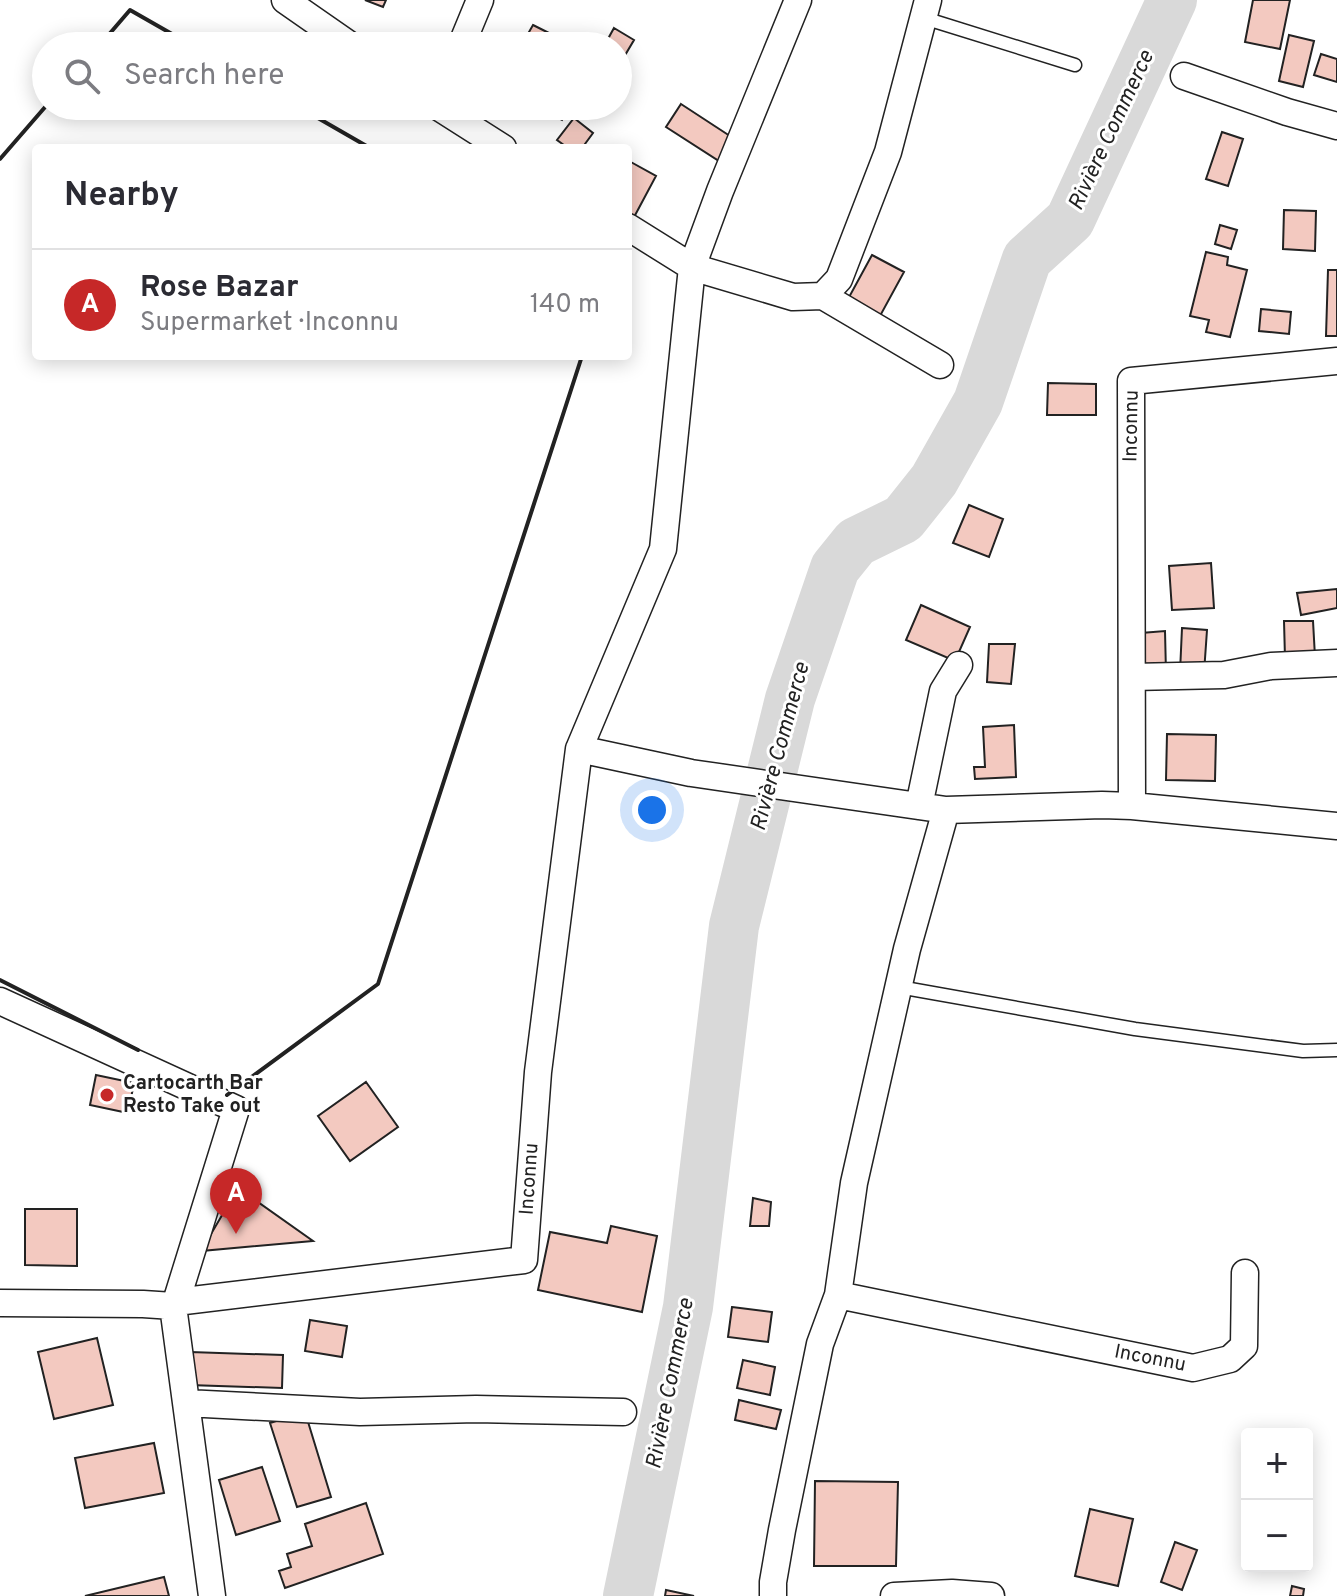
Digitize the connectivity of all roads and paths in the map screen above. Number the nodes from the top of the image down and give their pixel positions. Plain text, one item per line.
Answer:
1 (285, 0) edge
2 (480, 0) edge
3 (798, 0) edge
4 (926, 9) edge
5 (331, 32) edge
6 (467, 32) edge
7 (1075, 65) dead end
8 (1184, 76) dead end
9 (459, 120) edge
10 (1337, 126) edge
11 (497, 144) edge
12 (632, 229) edge
13 (696, 256) junction
14 (823, 296) junction
15 (1337, 361) edge
16 (940, 365) dead end
17 (1337, 663) edge
18 (959, 665) dead end
19 (1132, 677) junction
20 (579, 749) junction
21 (919, 806) junction
22 (1132, 806) junction
23 (946, 810) junction
24 (1337, 826) edge
25 (899, 987) junction
26 (0, 1001) edge
27 (1337, 1050) edge
28 (1245, 1273) dead end
29 (838, 1295) junction
30 (0, 1303) edge
31 (175, 1304) junction
32 (186, 1403) junction
33 (623, 1412) dead end
34 (212, 1596) edge
35 (773, 1596) edge
36 (894, 1596) edge
37 (991, 1596) edge

1 - 5 street
2 - 6 street
3 - 13 street, Inconnu
4 - 7 lane
4 - 14 street
8 - 10 street
9 - 11 street
12 - 13 street
13 - 14 street
13 - 20 street, Inconnu
14 - 16 street
15 - 19 street, Inconnu
17 - 19 street
18 - 21 street
19 - 22 street, Inconnu
20 - 21 street
20 - 31 street, Inconnu
21 - 23 street
22 - 23 street
22 - 24 street
23 - 25 street
25 - 27 lane
25 - 29 street
26 - 31 street
28 - 29 street, Inconnu
29 - 35 street
30 - 31 street, Inconnu
31 - 32 street
32 - 33 street
32 - 34 street
36 - 37 street

